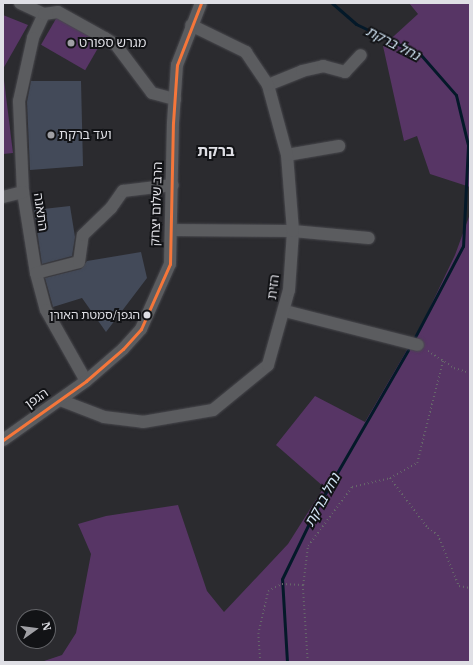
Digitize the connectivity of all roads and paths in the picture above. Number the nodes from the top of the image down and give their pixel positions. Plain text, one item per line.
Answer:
1 (20, 3) edge
2 (201, 3) edge
3 (44, 14) junction
4 (191, 25) junction
5 (361, 55) dead end
6 (268, 85) junction
7 (174, 98) junction
8 (339, 146) dead end
9 (287, 155) junction
10 (172, 185) junction
11 (23, 192) junction
12 (3, 197) edge
13 (171, 230) junction
14 (293, 231) junction
15 (369, 238) dead end
16 (36, 273) junction
17 (285, 311) junction
18 (418, 345) joint
19 (443, 360) junction
20 (470, 372) edge
21 (86, 381) junction
22 (60, 400) junction
23 (3, 440) edge
24 (390, 478) junction
25 (303, 585) junction
26 (470, 588) edge
27 (260, 662) edge
28 (308, 662) edge

1 - 3 street
2 - 4 street, הרב שלום יצחק
3 - 7 street
3 - 11 street, התאנה
4 - 6 street, הזית
4 - 7 street, הרב שלום יצחק
5 - 6 street
6 - 9 street, הזית
7 - 10 street, הרב שלום יצחק
8 - 9 street
9 - 14 street, הזית
10 - 13 street, הרב שלום יצחק
10 - 16 street
11 - 12 street
11 - 16 street, התאנה
13 - 14 street
13 - 21 street, הרב שלום יצחק
14 - 15 street
14 - 17 street, הזית
16 - 21 street, התאנה
17 - 18 street
17 - 22 street, הזית
18 - 19 path
19 - 20 path
19 - 24 path
21 - 22 street, הגפן
22 - 23 street, הגפן
24 - 25 path
24 - 26 path
25 - 27 path
25 - 28 path

